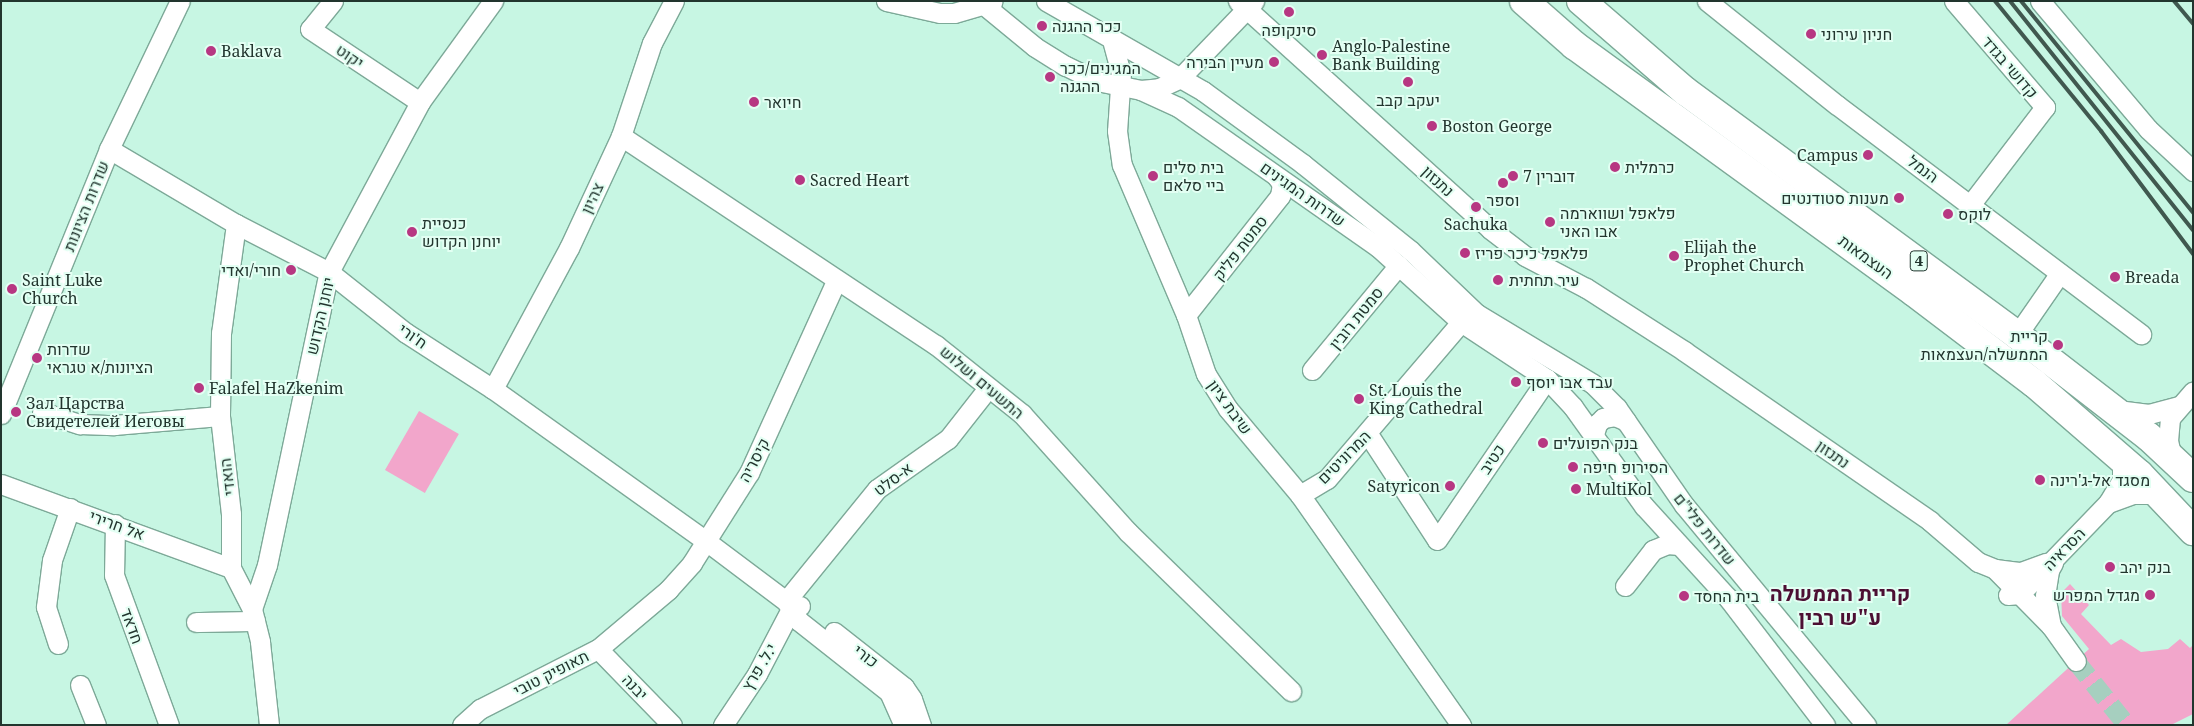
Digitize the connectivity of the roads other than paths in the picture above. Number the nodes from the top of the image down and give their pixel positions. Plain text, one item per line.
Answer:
1 (180, 1) edge
2 (333, 1) edge
3 (493, 1) edge
4 (674, 1) edge
5 (886, 1) edge
6 (1046, 1) edge
7 (1524, 1) edge
8 (1581, 1) edge
9 (1707, 1) edge
10 (1954, 1) edge
11 (2040, 1) edge
12 (986, 2) edge
13 (1246, 4) edge
14 (1112, 40) junction
15 (1180, 78) junction
16 (1120, 87) junction
17 (1141, 90) junction
18 (420, 102) junction
19 (621, 136) junction
20 (109, 149) junction
21 (2193, 171) edge
22 (1277, 177) junction
23 (1970, 205) junction
24 (236, 224) junction
25 (1399, 265) junction
26 (329, 272) junction
27 (2060, 273) junction
28 (836, 281) junction
29 (1186, 315) junction
30 (1461, 322) junction
31 (2141, 334) dead end
32 (2017, 335) junction
33 (1312, 370) dead end
34 (1547, 379) junction
35 (493, 388) junction
36 (988, 388) junction
37 (2193, 392) edge
38 (2179, 406) junction
39 (2114, 409) junction
40 (42, 412) dead end
41 (1, 414) edge
42 (220, 416) junction
43 (1626, 421) junction
44 (1368, 434) junction
45 (1593, 438) junction
46 (2122, 458) junction
47 (2172, 458) junction
48 (2193, 478) edge
49 (1, 484) edge
50 (2159, 494) junction
51 (1300, 495) junction
52 (2108, 503) junction
53 (1644, 506) junction
54 (70, 508) junction
55 (115, 524) junction
56 (2193, 532) edge
57 (706, 541) junction
58 (1679, 545) junction
59 (2063, 550) junction
60 (1644, 558) junction
61 (1986, 566) junction
62 (231, 568) junction
63 (1625, 586) dead end
64 (2014, 595) junction
65 (789, 604) junction
66 (254, 615) junction
67 (637, 616) joint
68 (196, 622) dead end
69 (2051, 626) junction
70 (58, 644) dead end
71 (598, 649) junction
72 (2076, 661) tunnel mouth
73 (80, 685) dead end
74 (1291, 691) dead end
75 (96, 725) edge
76 (170, 725) edge
77 (269, 725) edge
78 (462, 725) edge
79 (672, 725) edge
80 (723, 725) edge
81 (904, 725) edge
82 (921, 725) edge
83 (1461, 725) edge
84 (1825, 725) edge
85 (1866, 725) edge

1 - 20 street, שדרות הציונות
2 - 18 street, יקוט
3 - 18 street, יוחנן הקדוש
4 - 19 street, צהיון
5 - 12 street
6 - 14 street, שדרות המגינים
7 - 46 highway, העצמאות / 4
8 - 32 highway, העצמאות / 4
9 - 23 street, הנמל
10 - 23 street, קדושי בגדד
11 - 21 street
12 - 16 street, שדרות המגינים
13 - 15 street
13 - 61 street, נתנזון
14 - 15 street, שדרות המגינים
14 - 16 street, שיבת ציון
15 - 17 street
15 - 43 street, שדרות המגינים
16 - 17 street, שדרות המגינים
16 - 29 street, שיבת ציון
17 - 22 street, שדרות המגינים
18 - 26 street, יוחנן הקדוש
19 - 28 street, התשעים ושלוש
19 - 35 street, צהיון
20 - 24 street, ח'ורי
20 - 41 street, שדרות הציונות
22 - 25 street, שדרות המגינים
22 - 29 street, סמטת פליק
23 - 27 street, הנמל
24 - 26 street, ח'ורי
24 - 42 street, הואדי
25 - 30 street, שדרות המגינים
25 - 33 street, סמטת רובין
26 - 35 street, ח'ורי
26 - 66 street, יוחנן הקדוש
27 - 31 street, הנמל
27 - 32 street
28 - 36 street, התשעים ושלוש
28 - 57 street, קיסריה
29 - 51 street, שיבת ציון
30 - 34 street, שדרות המגינים
30 - 44 street, המרוניטים
32 - 39 highway, העצמאות / 4
34 - 44 street, כטיב
34 - 45 street, שדרות המגינים
35 - 57 street, ח'ורי
36 - 65 street, א-סלט
36 - 74 street, התשעים ושלוש
37 - 38 street
38 - 39 street
38 - 47 street
39 - 47 highway, העצמאות / 4
40 - 42 street
42 - 62 street, הואדי
43 - 45 street
43 - 85 street, שדרות פלי"ם
44 - 51 street, המרוניטים
45 - 53 street, שדרות פלי"ם
46 - 50 highway, העצמאות / 4
46 - 52 street, הסראיה
47 - 48 highway, העצמאות / 4
49 - 54 street, אל חרירי
50 - 52 street, הסראיה
50 - 56 highway, העצמאות / 4
51 - 83 street, שיבת ציון
52 - 59 street, הסראיה
53 - 58 street, שדרות פלי"ם
53 - 60 street
54 - 55 street, אל חרירי
54 - 70 street
55 - 62 street, אל חרירי
55 - 76 street, חדאד
57 - 65 street, כורי
57 - 67 street, קיסריה
58 - 60 street
58 - 84 street, שדרות פלי"ם
59 - 61 street
59 - 64 street, הסראיה
59 - 69 street
60 - 63 street
61 - 64 street, נתנזון
62 - 66 street, הואדי
64 - 69 street, נתנזון
65 - 80 street, י.ל. פרץ
65 - 81 street, כורי
65 - 82 street, כורי
66 - 68 street
66 - 77 street, הואדי
67 - 71 street, תאופיק טובי
69 - 72 street, נתנזון
71 - 78 street, תאופיק טובי
71 - 79 street, יבנה
73 - 75 street

